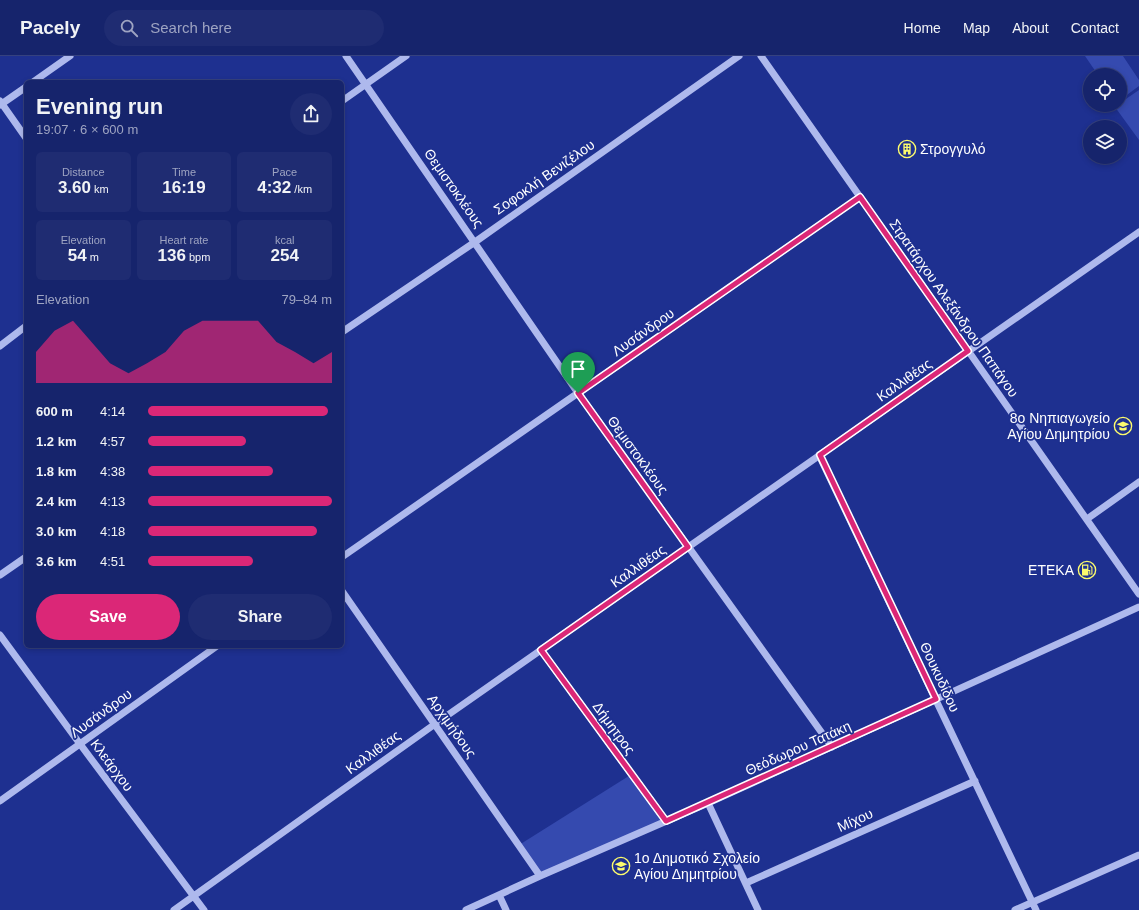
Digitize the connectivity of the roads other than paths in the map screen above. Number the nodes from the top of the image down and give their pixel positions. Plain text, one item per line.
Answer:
1 (70, 56) edge
2 (346, 56) edge
3 (406, 56) edge
4 (739, 56) edge
5 (761, 56) edge
6 (36, 80) edge
7 (366, 84) junction
8 (24, 88) edge
9 (344, 100) edge
10 (1, 103) edge
11 (24, 135) edge
12 (860, 197) junction
13 (1139, 232) edge
14 (475, 242) junction
15 (24, 328) edge
16 (344, 331) edge
17 (0, 346) edge
18 (968, 351) junction
19 (578, 393) junction
20 (820, 455) junction
21 (1139, 482) edge
22 (1086, 519) junction
23 (688, 547) junction
24 (344, 555) edge
25 (24, 557) edge
26 (0, 575) edge
27 (344, 594) edge
28 (1139, 594) edge
29 (1139, 607) edge
30 (0, 635) edge
31 (214, 648) edge
32 (541, 650) junction
33 (936, 699) junction
34 (434, 724) junction
35 (80, 744) junction
36 (832, 747) junction
37 (975, 781) junction
38 (0, 801) edge
39 (708, 803) junction
40 (666, 821) junction
41 (1139, 855) edge
42 (540, 876) junction
43 (746, 883) junction
44 (499, 895) junction
45 (195, 896) junction
46 (1033, 902) junction
47 (174, 910) edge
48 (204, 910) edge
49 (466, 910) edge
50 (506, 910) edge
51 (758, 910) edge
52 (1015, 910) edge
53 (1036, 910) edge

1 - 6 street
2 - 7 street, Θεμιστοκλέους
3 - 7 street
4 - 14 street, Σοφοκλή Βενιζέλου
5 - 12 street, Στρατάρχου Αλεξάνδρου Παπάγου
7 - 9 street
7 - 14 street, Θεμιστοκλέους
8 - 10 street
10 - 11 street
12 - 18 street, Στρατάρχου Αλεξάνδρου Παπάγου
12 - 19 street, Λυσάνδρου
13 - 18 street, Καλλιθέας
14 - 16 street, Σοφοκλή Βενιζέλου
14 - 19 street, Θεμιστοκλέους
15 - 17 street
18 - 20 street, Καλλιθέας
18 - 22 street, Στρατάρχου Αλεξάνδρου Παπάγου
19 - 23 street, Θεμιστοκλέους
19 - 24 street, Λυσάνδρου
20 - 23 street, Καλλιθέας
20 - 33 street, Θουκυδίδου
21 - 22 street
22 - 28 street, Στρατάρχου Αλεξάνδρου Παπάγου
23 - 32 street, Καλλιθέας
23 - 36 street, Θεμιστοκλέους
25 - 26 street
27 - 34 street, Αρχιμήδους
29 - 33 street, Θεόδωρου Τατάκη
30 - 35 street, Κλεάρχου
31 - 35 street, Λυσάνδρου
32 - 34 street, Καλλιθέας
32 - 40 street, Δήμητρος
33 - 36 street, Θεόδωρου Τατάκη
33 - 37 street, Θουκυδίδου
34 - 42 street, Αρχιμήδους
34 - 45 street, Καλλιθέας
35 - 38 street, Λυσάνδρου
35 - 45 street, Κλεάρχου
36 - 39 street, Θεόδωρου Τατάκη
37 - 43 street, Μίχου
37 - 46 street, Θουκυδίδου
39 - 40 street, Θεόδωρου Τατάκη
39 - 43 street
40 - 42 street, Θεόδωρου Τατάκη
41 - 46 street
42 - 44 street, Θεόδωρου Τατάκη
43 - 51 street
44 - 49 street, Θεόδωρου Τατάκη
44 - 50 street
45 - 47 street, Καλλιθέας
45 - 48 street, Κλεάρχου
46 - 52 street
46 - 53 street, Θουκυδίδου

